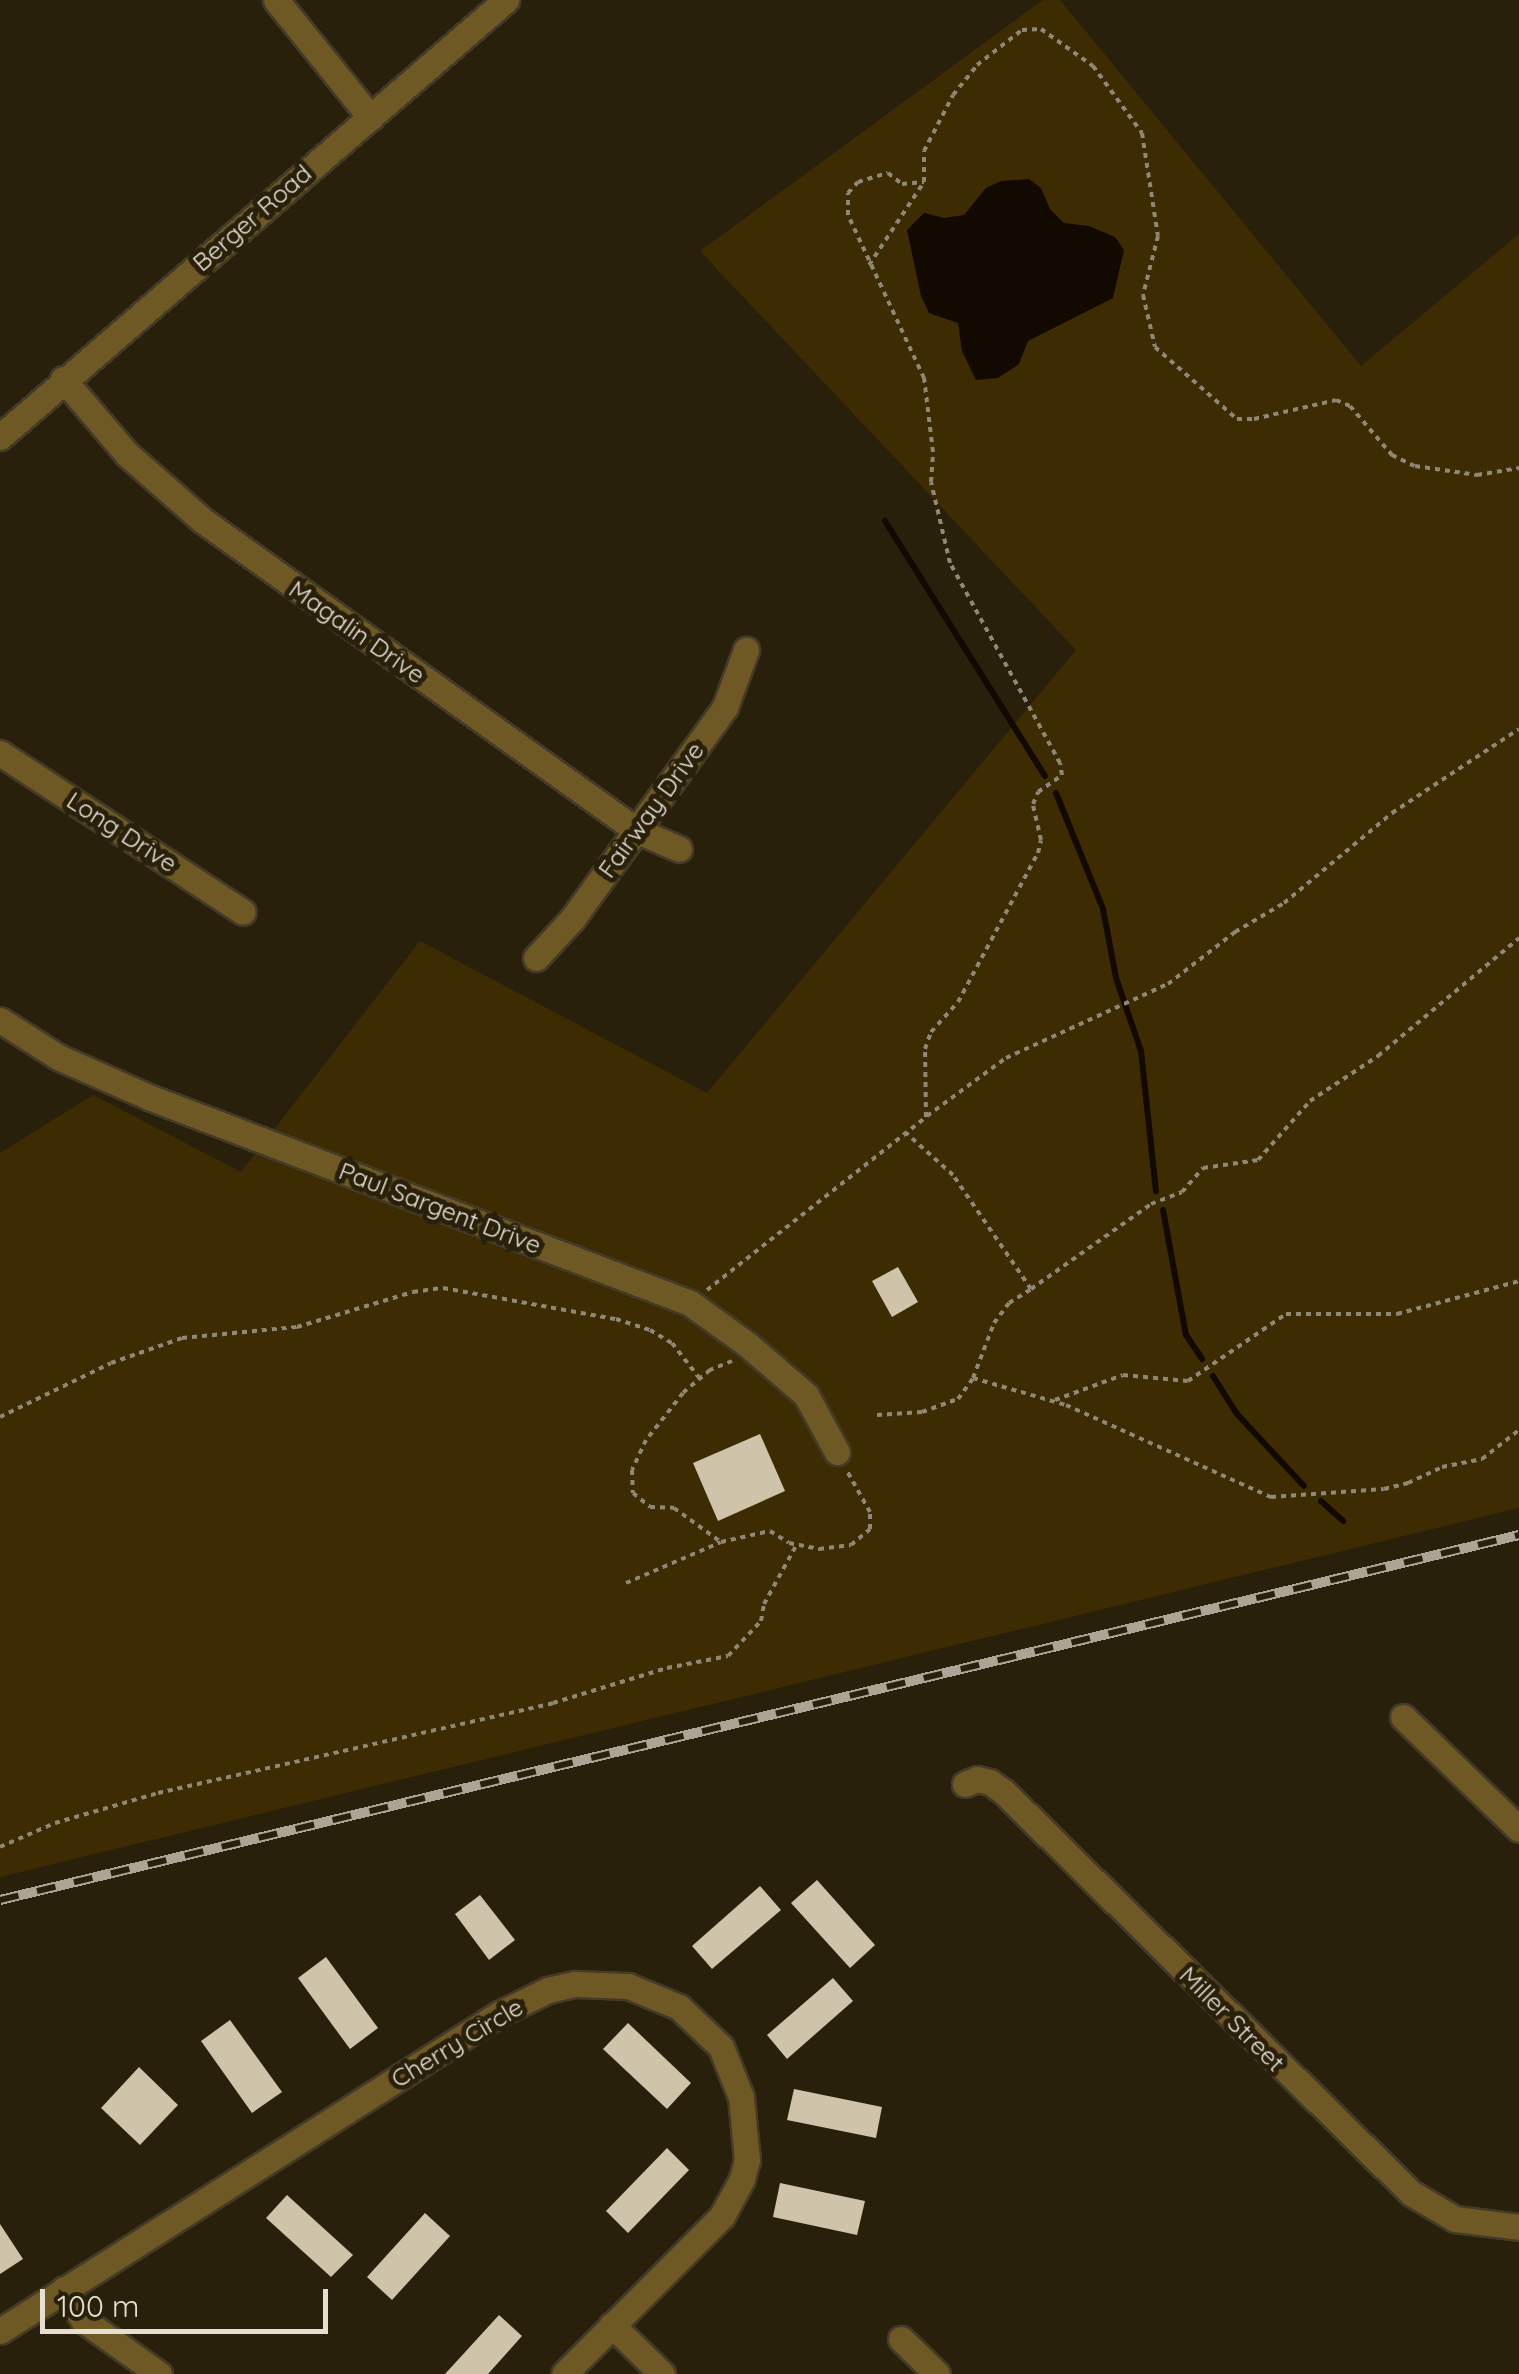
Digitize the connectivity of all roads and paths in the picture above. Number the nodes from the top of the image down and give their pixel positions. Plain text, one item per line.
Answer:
1 (276, 0) edge
2 (506, 0) edge
3 (372, 118) junction
4 (924, 182) junction
5 (869, 265) junction
6 (63, 379) junction
7 (0, 437) edge
8 (1519, 468) edge
9 (746, 650) dead end
10 (1519, 729) edge
11 (0, 753) edge
12 (636, 830) junction
13 (679, 848) dead end
14 (243, 912) dead end
15 (1519, 938) edge
16 (536, 958) dead end
17 (0, 1020) edge
18 (926, 1117) junction
19 (906, 1132) junction
20 (1519, 1282) edge
21 (1031, 1289) junction
22 (690, 1304) junction
23 (754, 1350) junction
24 (974, 1378) junction
25 (700, 1379) junction
26 (1055, 1400) junction
27 (877, 1415) dead end
28 (0, 1417) edge
29 (1519, 1430) edge
30 (837, 1452) joint
31 (721, 1542) junction
32 (798, 1544) junction
33 (626, 1583) dead end
34 (1403, 1717) dead end
35 (965, 1784) dead end
36 (1519, 1829) edge
37 (0, 1847) edge
38 (1519, 2227) edge
39 (64, 2289) junction
40 (612, 2325) junction
41 (0, 2331) edge
42 (901, 2339) dead end
43 (160, 2374) edge
44 (564, 2374) edge
45 (662, 2374) edge
46 (937, 2374) edge

1 - 3 street
2 - 3 street, Berger Road
3 - 6 street, Berger Road
4 - 5 path
4 - 5 path
4 - 8 path
5 - 18 path
6 - 7 street, Berger Road
6 - 12 street, Magalin Drive
9 - 12 street, Fairway Drive
10 - 18 path
11 - 14 street, Long Drive
12 - 13 street, Magalin Drive
12 - 16 street, Fairway Drive
15 - 21 path
17 - 22 street, Paul Sargent Drive
18 - 19 path
19 - 21 path
19 - 22 path
20 - 26 path
21 - 24 path
22 - 23 street, Paul Sargent Drive
23 - 25 path
23 - 30 street, Paul Sargent Drive
24 - 26 path
24 - 27 path
25 - 28 path
25 - 31 path
26 - 29 path
30 - 32 path
31 - 32 path
31 - 33 path
32 - 37 path
34 - 36 street
35 - 38 street, Miller Street
39 - 40 street, Cherry Circle
39 - 41 street, Cherry Circle
39 - 43 street
40 - 44 street, Cherry Circle
40 - 45 street
42 - 46 street

